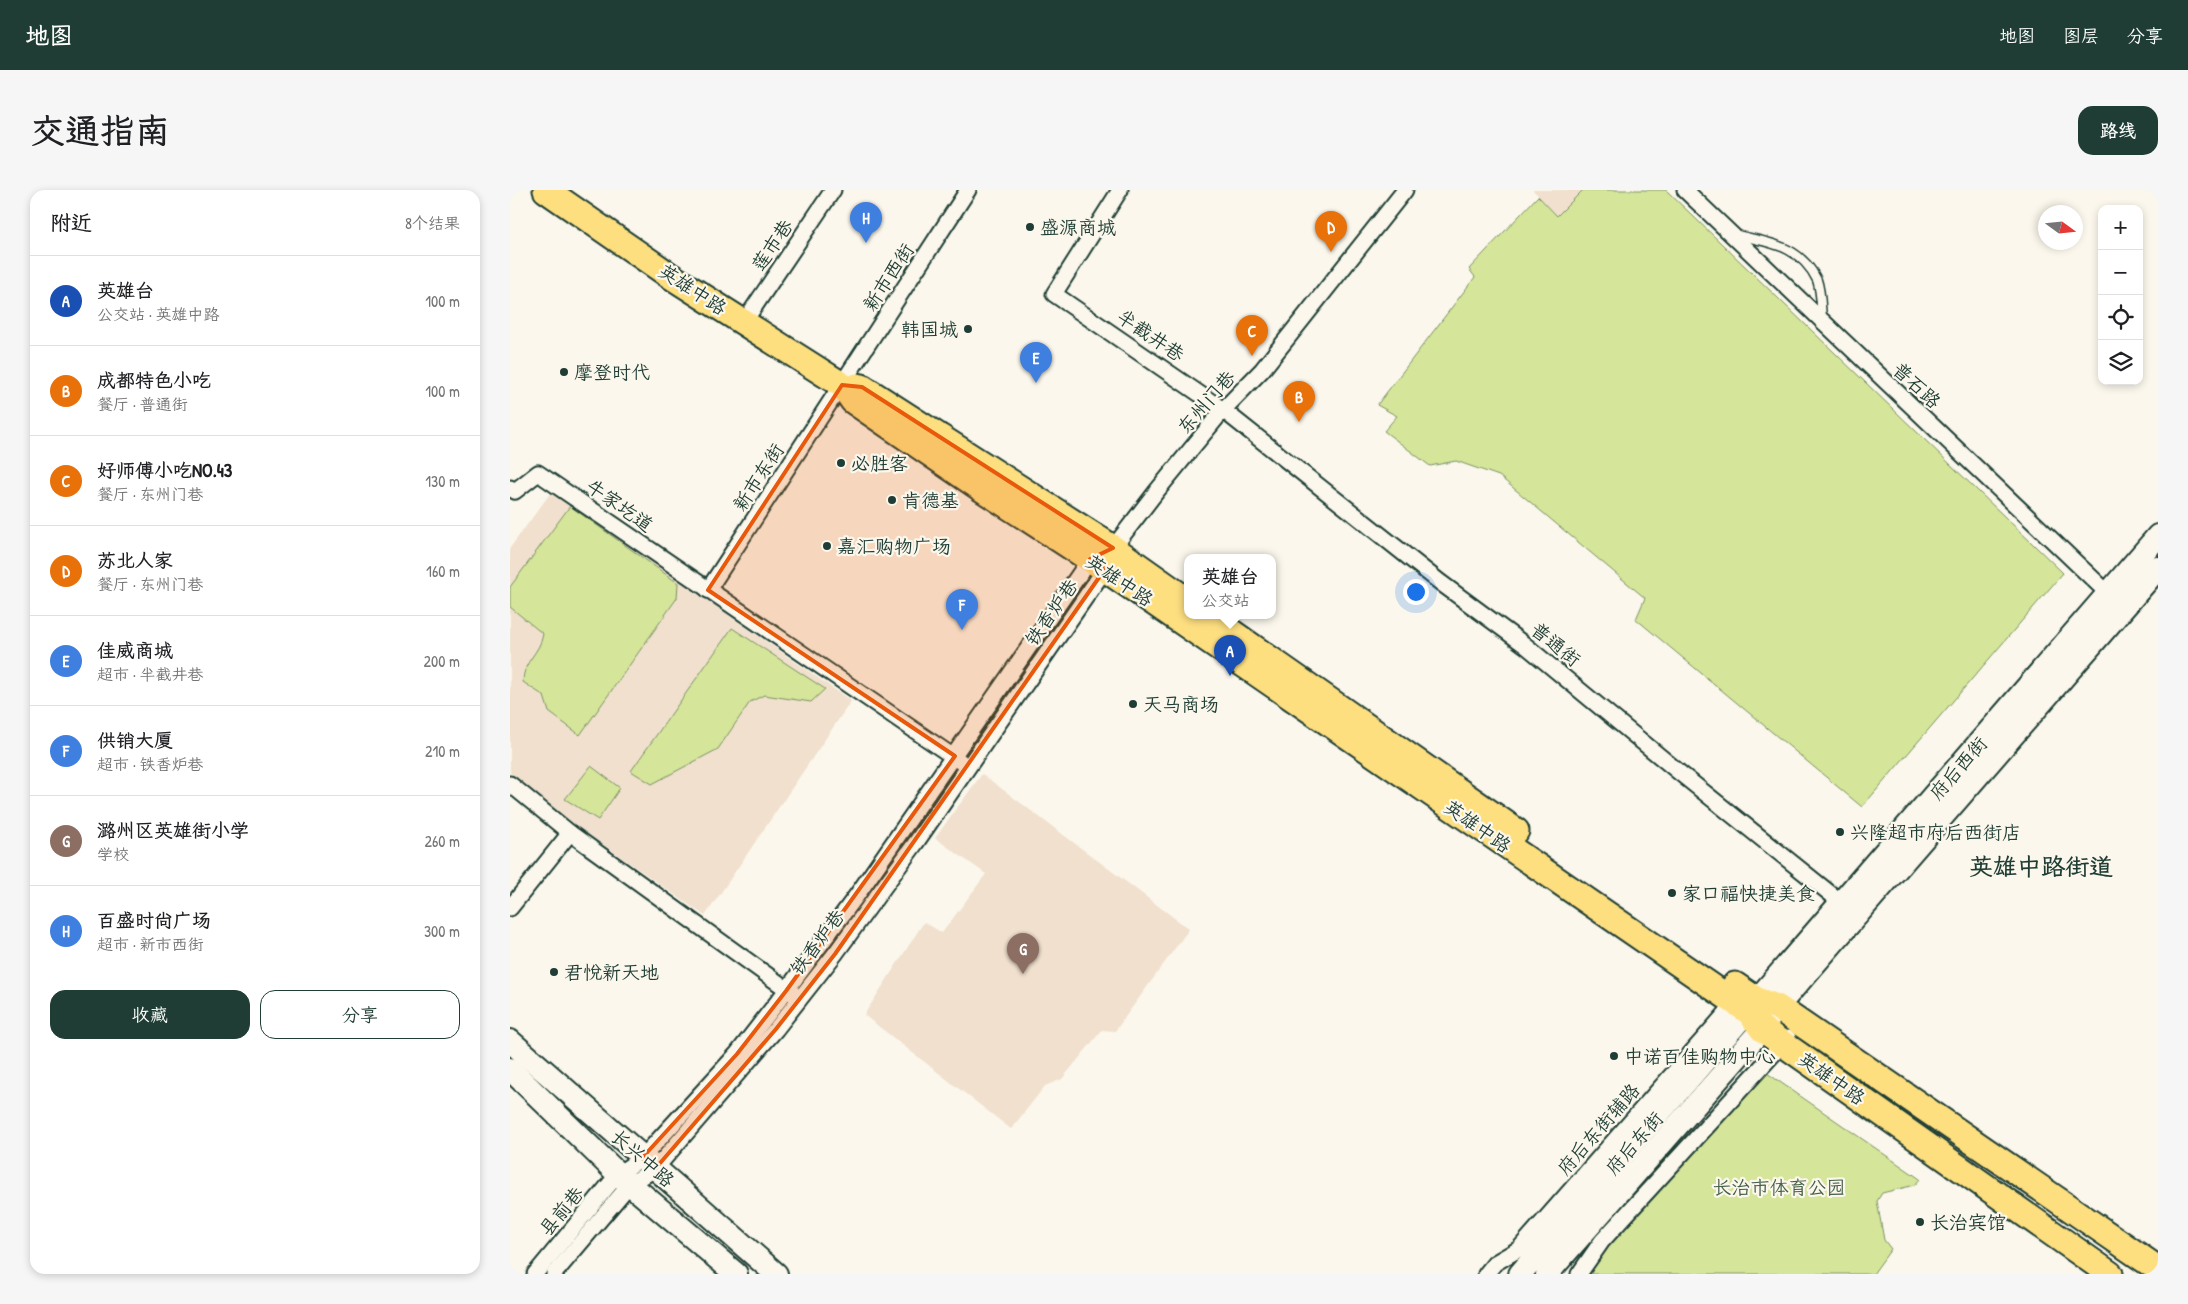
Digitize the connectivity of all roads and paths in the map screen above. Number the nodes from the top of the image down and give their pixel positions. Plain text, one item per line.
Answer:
1 (546, 190) edge
2 (833, 190) edge
3 (968, 190) edge
4 (1405, 190) edge
5 (1685, 190) edge
6 (1116, 192) edge
7 (1729, 233) junction
8 (744, 322) junction
9 (1823, 323) junction
10 (842, 385) junction
11 (1223, 410) junction
12 (510, 488) edge
13 (2158, 536) edge
14 (1103, 559) junction
15 (2158, 568) edge
16 (708, 590) junction
17 (1184, 599) edge
18 (2116, 600) junction
19 (1184, 615) edge
20 (1190, 619) edge
21 (1214, 619) edge
22 (954, 756) junction
23 (967, 768) junction
24 (510, 784) edge
25 (570, 833) junction
26 (510, 908) edge
27 (1850, 909) junction
28 (786, 991) junction
29 (801, 998) junction
30 (1756, 1010) junction
31 (1800, 1023) junction
32 (510, 1041) edge
33 (1784, 1044) junction
34 (510, 1069) edge
35 (648, 1164) junction
36 (624, 1179) junction
37 (2158, 1269) edge
38 (535, 1274) edge
39 (554, 1274) edge
40 (736, 1274) edge
41 (776, 1274) edge
42 (1486, 1274) edge
43 (1520, 1274) edge
44 (1547, 1274) edge
45 (1579, 1274) edge
46 (2110, 1274) edge

1 - 8 main road, 英雄中路
2 - 8 street, 莲市巷
3 - 10 street, 新市西街
4 - 11 street, 东州门巷
5 - 7 street, 普石路
6 - 11 street, 半截井巷
7 - 9 street, 普石路
7 - 9 lane
8 - 10 main road, 英雄中路
9 - 18 street, 普石路
10 - 14 main road, 英雄中路
10 - 16 street, 新市东街
11 - 14 street, 东州门巷
11 - 27 street, 普通街
12 - 16 street, 牛家圪道
13 - 18 main road, 府后西街
14 - 17 main road, 英雄中路
14 - 19 main road, 英雄中路
14 - 22 street, 铁香炉巷
14 - 23 street, 铁香炉巷
15 - 18 main road, 府后西街
16 - 22 street
18 - 27 main road, 府后西街
20 - 30 main road, 英雄中路
21 - 30 main road, 英雄中路
22 - 23 street
22 - 28 street, 铁香炉巷
23 - 29 street, 铁香炉巷
24 - 25 street
25 - 26 street
25 - 28 street
27 - 30 main road, 府后西街
28 - 29 street
28 - 35 street, 铁香炉巷
29 - 35 street, 铁香炉巷
30 - 31 main road, 英雄中路
30 - 33 main road, 英雄中路
30 - 42 street, 府后东街辅路
30 - 43 main road, 府后东街
30 - 44 main road, 府后东街
31 - 33 street
31 - 37 main road, 英雄中路
32 - 35 main road, 长兴中路
33 - 45 street
33 - 46 main road, 英雄中路
34 - 36 main road, 长兴中路
35 - 36 street
35 - 41 main road, 长兴中路
36 - 38 street, 县前巷
36 - 39 street, 县前巷
36 - 40 main road, 长兴中路

